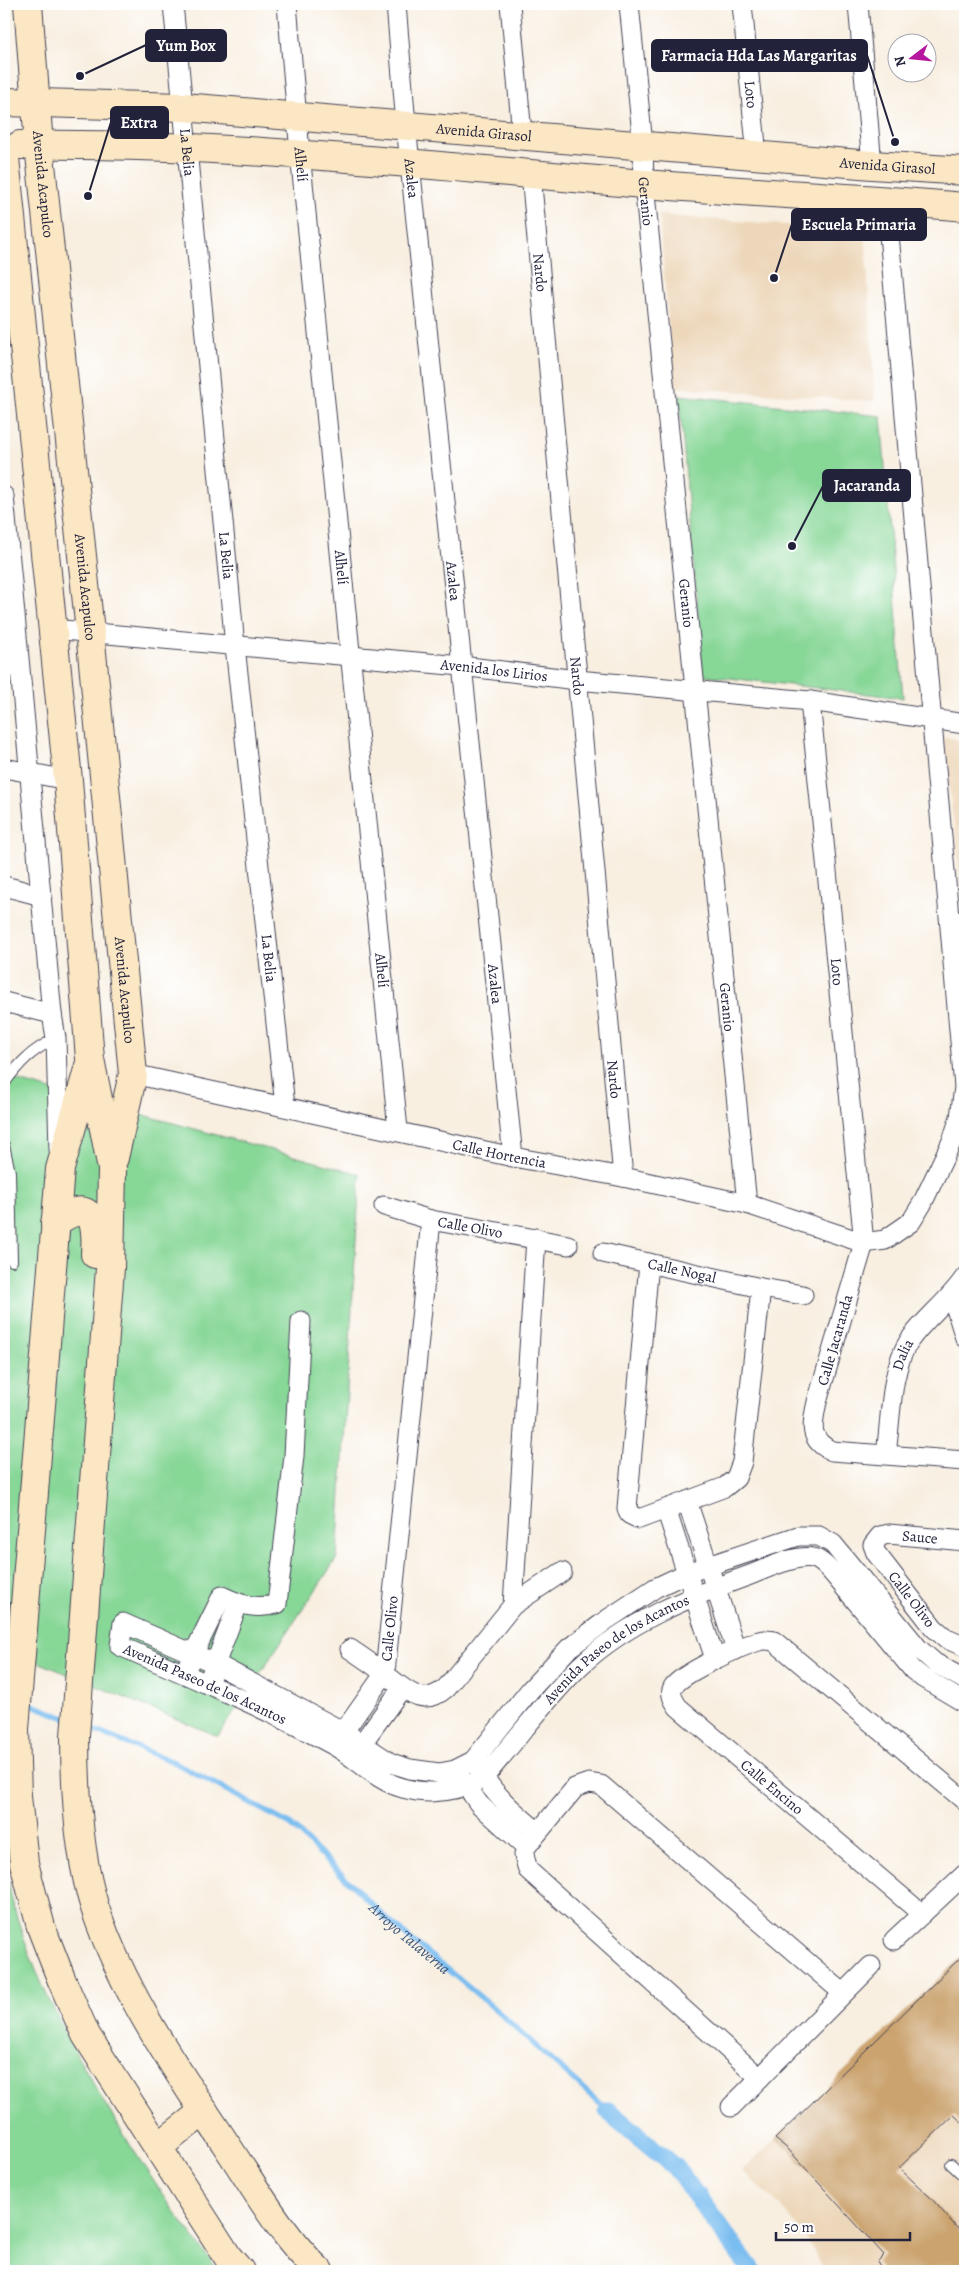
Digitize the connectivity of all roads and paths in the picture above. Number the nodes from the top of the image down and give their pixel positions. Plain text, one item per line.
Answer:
1 (28, 4) edge
2 (173, 4) edge
3 (287, 4) edge
4 (396, 4) edge
5 (510, 4) edge
6 (629, 4) edge
7 (742, 4) edge
8 (858, 4) edge
9 (37, 101) junction
10 (4, 102) edge
11 (183, 107) junction
12 (298, 118) junction
13 (406, 125) junction
14 (522, 134) junction
15 (39, 145) junction
16 (642, 145) junction
17 (4, 147) edge
18 (186, 147) junction
19 (300, 154) junction
20 (756, 156) junction
21 (411, 165) junction
22 (872, 166) junction
23 (965, 171) edge
24 (531, 174) junction
25 (644, 184) junction
26 (886, 200) junction
27 (965, 207) edge
28 (4, 496) edge
29 (52, 629) junction
30 (90, 632) junction
31 (235, 646) junction
32 (351, 656) junction
33 (462, 666) junction
34 (577, 680) junction
35 (694, 689) junction
36 (810, 701) junction
37 (932, 718) junction
38 (965, 724) edge
39 (4, 768) edge
40 (31, 774) junction
41 (68, 780) junction
42 (4, 886) edge
43 (42, 896) junction
44 (958, 917) edge
45 (4, 1002) edge
46 (52, 1014) junction
47 (56, 1038) junction
48 (90, 1059) junction
49 (132, 1074) junction
50 (4, 1084) edge
51 (285, 1106) junction
52 (398, 1130) junction
53 (4, 1145) edge
54 (513, 1157) junction
55 (60, 1169) junction
56 (112, 1170) junction
57 (623, 1177) junction
58 (747, 1204) junction
59 (384, 1206) dead end
60 (431, 1220) junction
61 (55, 1223) junction
62 (536, 1238) junction
63 (864, 1242) junction
64 (568, 1245) dead end
65 (603, 1254) dead end
66 (12, 1261) dead end
67 (649, 1263) junction
68 (965, 1277) edge
69 (761, 1288) junction
70 (803, 1294) dead end
71 (952, 1296) junction
72 (301, 1321) dead end
73 (106, 1323) junction
74 (965, 1338) edge
75 (886, 1454) junction
76 (965, 1462) edge
77 (687, 1500) junction
78 (666, 1509) junction
79 (876, 1539) joint
80 (965, 1541) edge
81 (708, 1565) junction
82 (562, 1572) dead end
83 (687, 1573) junction
84 (716, 1587) junction
85 (695, 1596) junction
86 (238, 1604) junction
87 (513, 1605) junction
88 (965, 1646) edge
89 (350, 1649) dead end
90 (736, 1650) junction
91 (192, 1654) junction
92 (715, 1659) junction
93 (214, 1664) junction
94 (385, 1673) junction
95 (185, 1674) junction
96 (965, 1680) edge
97 (208, 1684) junction
98 (402, 1688) junction
99 (965, 1703) edge
100 (339, 1739) junction
101 (356, 1751) junction
102 (473, 1761) junction
103 (455, 1770) junction
104 (483, 1778) junction
105 (466, 1787) junction
106 (965, 1801) edge
107 (538, 1832) junction
108 (526, 1848) junction
109 (965, 1874) edge
110 (922, 1914) junction
111 (894, 1940) dead end
112 (871, 1966) dead end
113 (843, 1993) junction
114 (760, 2078) junction
115 (731, 2107) dead end
116 (204, 2111) junction
117 (158, 2147) junction
118 (951, 2164) dead end
119 (965, 2177) edge
120 (240, 2271) edge
121 (318, 2271) edge

1 - 9 street, Avenida Acapulco
2 - 11 street, La Belia
3 - 12 street, Alhelí
4 - 13 street, Azalea
5 - 14 street
6 - 16 street, Geranio
7 - 20 street, Loto
8 - 22 street
9 - 10 street, Avenida Girasol
9 - 11 street, Avenida Girasol
9 - 15 street, Avenida Acapulco
11 - 12 street, Avenida Girasol
11 - 18 street, La Belia
12 - 13 street, Avenida Girasol
12 - 19 street, Alhelí
13 - 14 street, Avenida Girasol
13 - 21 street, Azalea
14 - 16 street, Avenida Girasol
15 - 17 street
15 - 18 street
15 - 30 street, Avenida Acapulco
16 - 20 street, Avenida Girasol
16 - 25 street, Geranio
17 - 29 street
18 - 19 street
18 - 31 street, La Belia
19 - 21 street
19 - 32 street, Alhelí
20 - 22 street, Avenida Girasol
21 - 24 street
21 - 33 street, Azalea
22 - 23 street, Avenida Girasol
24 - 25 street
24 - 34 street, Nardo
25 - 26 street
25 - 35 street, Geranio
26 - 27 street
26 - 37 street
28 - 40 street
29 - 30 street, Avenida los Lirios
29 - 41 street
30 - 31 street, Avenida los Lirios
30 - 49 street, Avenida Acapulco
31 - 32 street, Avenida los Lirios
31 - 51 street, La Belia
32 - 33 street, Avenida los Lirios
32 - 52 street, Alhelí
33 - 34 street, Avenida los Lirios
33 - 54 street, Azalea
34 - 35 street, Avenida los Lirios
34 - 57 street, Nardo
35 - 36 street, Avenida los Lirios
35 - 58 street, Geranio
36 - 37 street, Avenida los Lirios
36 - 63 street, Loto
37 - 38 street, Avenida los Lirios
37 - 44 street
39 - 40 street
40 - 41 street
40 - 43 street
41 - 48 street
42 - 43 street
43 - 46 street
44 - 63 street
45 - 46 street
46 - 47 street
47 - 50 lane
47 - 55 street
48 - 55 street
48 - 56 street
49 - 51 street, Calle Hortencia
49 - 56 street, Avenida Acapulco
51 - 52 street, Calle Hortencia
52 - 54 street, Calle Hortencia
53 - 66 lane
54 - 57 street, Calle Hortencia
55 - 61 street
56 - 73 street
57 - 58 street, Calle Hortencia
58 - 63 street, Calle Hortencia
59 - 60 street
60 - 62 street, Calle Olivo
60 - 94 street, Calle Olivo
61 - 73 street
61 - 117 street
62 - 64 street, Calle Olivo
62 - 87 street
63 - 75 street, Calle Jacaranda
65 - 67 street
67 - 69 street, Calle Nogal
67 - 78 street, Calle Nogal
68 - 71 street, Dalia
69 - 70 street
69 - 77 street, Calle Nogal
71 - 74 street
71 - 75 street, Dalia
72 - 86 street
73 - 116 street
75 - 76 street
77 - 78 street, Calle Nogal
77 - 81 street
78 - 83 street
79 - 80 street, Sauce
79 - 88 street, Calle Olivo
81 - 83 street, Avenida Paseo de los Acantos
81 - 84 street
81 - 96 street, Avenida Paseo de los Acantos
82 - 87 street, Calle Olivo
83 - 85 street
83 - 102 street, Avenida Paseo de los Acantos
84 - 85 street, Avenida Paseo de los Acantos
84 - 90 street
84 - 99 street, Avenida Paseo de los Acantos
85 - 92 street
85 - 104 street, Avenida Paseo de los Acantos
86 - 91 street
86 - 93 street
87 - 98 street, Calle Olivo
89 - 94 street, Calle Olivo
90 - 92 street, Calle Encino
90 - 106 street, Calle Encino
91 - 93 street, Avenida Paseo de los Acantos
91 - 95 street
91 - 95 street, Avenida Paseo de los Acantos
92 - 110 street, Calle Encino
93 - 97 street
93 - 100 street, Avenida Paseo de los Acantos
94 - 98 street, Calle Olivo
94 - 100 street, Calle Olivo
95 - 97 street, Avenida Paseo de los Acantos
97 - 100 street, Avenida Paseo de los Acantos
98 - 101 street
100 - 101 street, Avenida Paseo de los Acantos
101 - 103 street, Avenida Paseo de los Acantos
101 - 105 street, Avenida Paseo de los Acantos
102 - 103 street, Avenida Paseo de los Acantos
102 - 104 street
103 - 105 street
104 - 105 street, Avenida Paseo de los Acantos
104 - 107 street
105 - 108 street
107 - 108 street
107 - 113 street
108 - 114 street
109 - 110 street
110 - 111 street
112 - 113 street
113 - 114 street
114 - 115 street
116 - 117 street
116 - 121 street
117 - 120 street
118 - 119 lane

